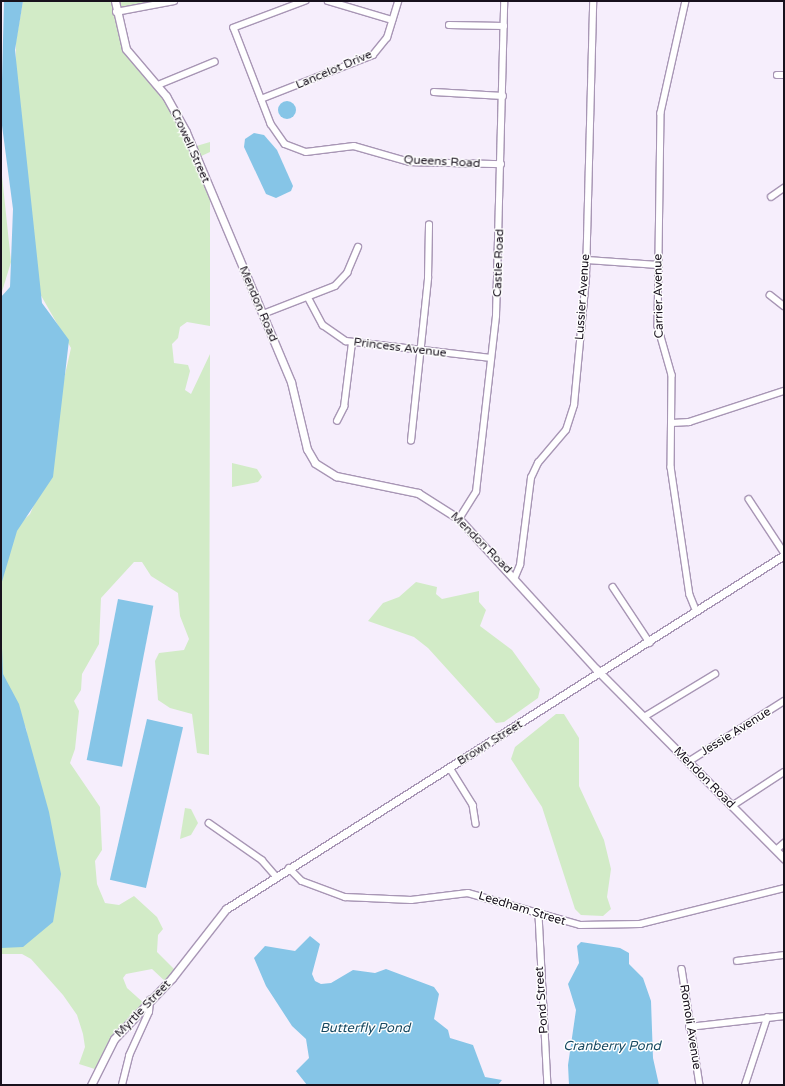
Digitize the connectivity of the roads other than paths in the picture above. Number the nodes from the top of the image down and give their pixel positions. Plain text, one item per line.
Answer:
1 (115, 1) edge
2 (174, 1) edge
3 (306, 1) edge
4 (328, 1) edge
5 (398, 1) edge
6 (504, 1) edge
7 (593, 1) edge
8 (686, 1) edge
9 (116, 12) junction
10 (392, 20) junction
11 (449, 25) dead end
12 (504, 26) junction
13 (214, 62) dead end
14 (778, 75) dead end
15 (784, 75) edge
16 (158, 85) junction
17 (434, 92) dead end
18 (503, 96) junction
19 (261, 99) junction
20 (501, 164) junction
21 (784, 188) edge
22 (209, 189) joint
23 (771, 197) dead end
24 (429, 225) dead end
25 (358, 247) dead end
26 (587, 260) junction
27 (658, 265) junction
28 (770, 295) dead end
29 (308, 297) junction
30 (784, 306) edge
31 (263, 314) junction
32 (352, 343) junction
33 (420, 351) junction
34 (491, 358) junction
35 (784, 391) edge
36 (337, 421) dead end
37 (672, 423) junction
38 (411, 441) dead end
39 (749, 499) dead end
40 (459, 519) junction
41 (784, 554) edge
42 (515, 577) junction
43 (613, 587) dead end
44 (697, 612) junction
45 (650, 643) junction
46 (601, 674) junction
47 (715, 674) dead end
48 (784, 701) edge
49 (644, 718) junction
50 (688, 762) junction
51 (450, 768) junction
52 (784, 772) edge
53 (732, 806) junction
54 (209, 823) dead end
55 (476, 824) dead end
56 (784, 843) edge
57 (776, 850) junction
58 (784, 858) edge
59 (289, 868) junction
60 (276, 876) junction
61 (784, 888) edge
62 (539, 915) junction
63 (203, 937) joint
64 (784, 955) edge
65 (737, 961) dead end
66 (682, 969) dead end
67 (150, 1000) junction
68 (784, 1016) edge
69 (767, 1018) junction
70 (689, 1026) junction
71 (91, 1085) edge
72 (122, 1085) edge
73 (548, 1085) edge
74 (700, 1085) edge
75 (745, 1085) edge

1 - 9 street, Crowell Street
2 - 9 street
3 - 19 street, Queens Road
4 - 10 street
5 - 10 street, Lancelot Drive
6 - 12 street, Castle Road
7 - 26 street, Lussier Avenue
8 - 27 street, Carrier Avenue
9 - 16 street, Crowell Street
10 - 19 street, Lancelot Drive
11 - 12 street
12 - 18 street, Castle Road
13 - 16 street
14 - 15 street
16 - 22 street, Crowell Street
17 - 18 street
18 - 20 street, Castle Road
19 - 20 street, Queens Road
20 - 34 street, Castle Road
21 - 23 street
22 - 31 street, Mendon Road
24 - 33 street
25 - 29 street
26 - 27 street
26 - 42 street, Lussier Avenue
27 - 37 street, Carrier Avenue
28 - 30 street
29 - 31 street
29 - 32 street, Princess Avenue
31 - 40 street, Mendon Road
32 - 33 street, Princess Avenue
32 - 36 street
33 - 34 street, Princess Avenue
33 - 38 street
34 - 40 street, Castle Road
35 - 37 street
37 - 44 street, Carrier Avenue
39 - 41 street
40 - 42 street, Mendon Road
41 - 44 street, Brown Street
42 - 46 street, Mendon Road
43 - 45 street
44 - 45 street, Brown Street
45 - 46 street, Brown Street
46 - 49 street, Mendon Road
46 - 51 street, Brown Street
47 - 49 street
48 - 50 street, Jessie Avenue
49 - 50 street, Mendon Road
50 - 53 street, Mendon Road
51 - 55 street
51 - 59 street, Brown Street
52 - 53 street
53 - 57 street, Mendon Road
54 - 60 street
56 - 57 street
57 - 58 street, Mendon Road
59 - 60 street, Brown Street
59 - 62 street, Leedham Street
60 - 63 street, Brown Street
61 - 62 street, Leedham Street
62 - 73 street, Pond Street
63 - 67 street, Myrtle Street
64 - 65 street
66 - 70 street, Romoli Avenue
67 - 71 street, Myrtle Street
67 - 72 street
68 - 69 street
69 - 70 street
69 - 75 street
70 - 74 street, Romoli Avenue

